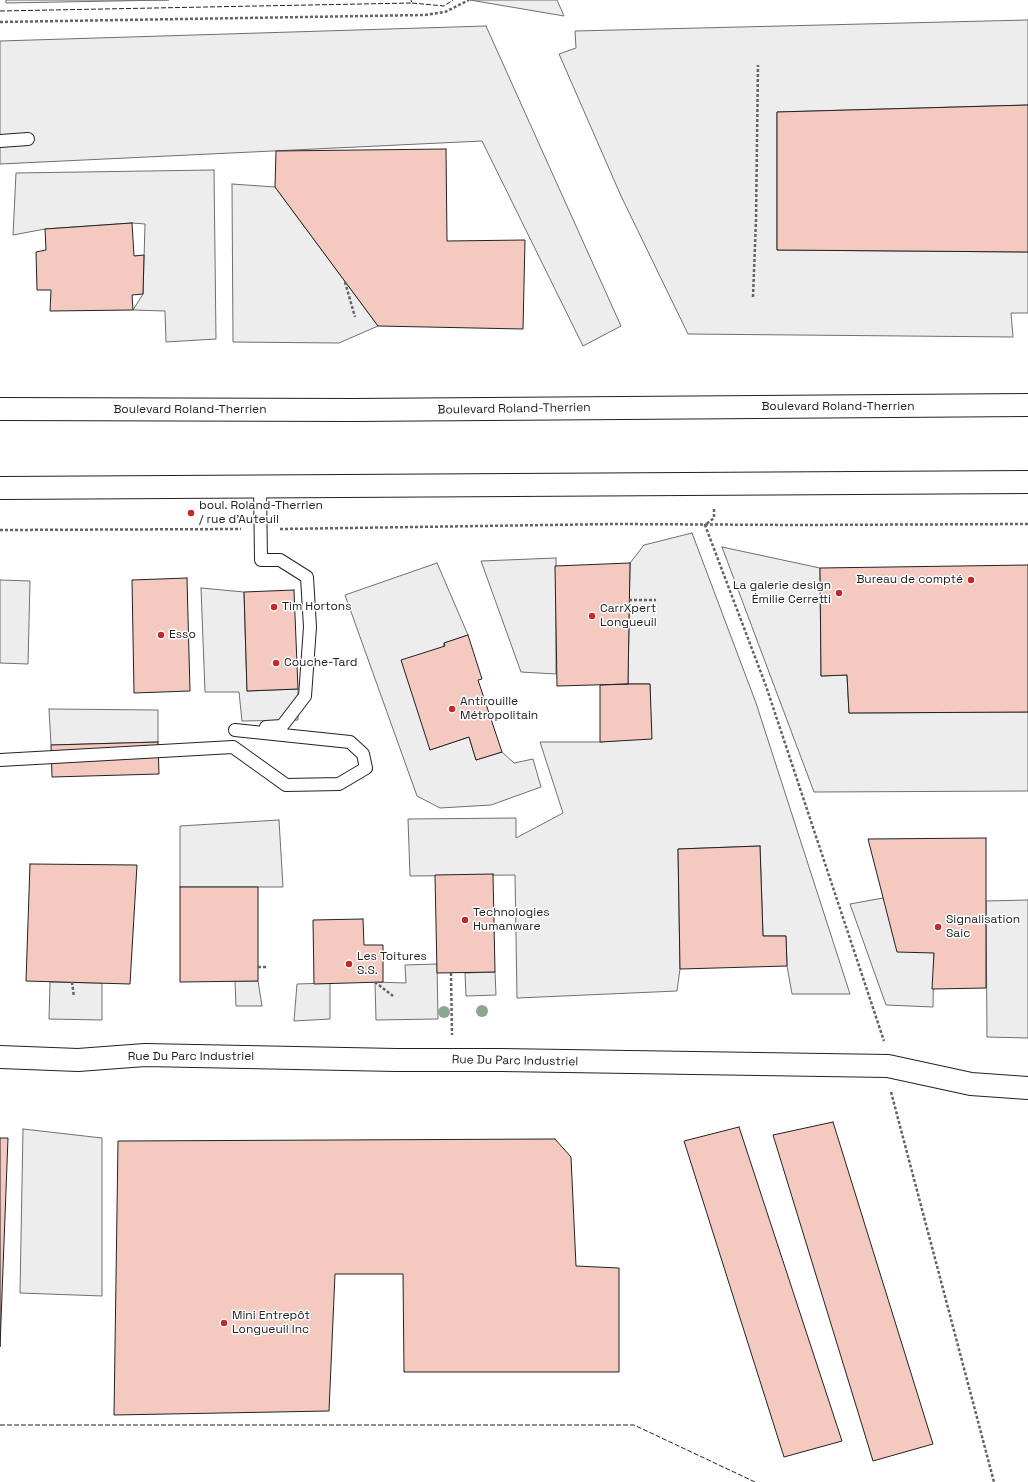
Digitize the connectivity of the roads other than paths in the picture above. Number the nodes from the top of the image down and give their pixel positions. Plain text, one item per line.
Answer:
1 (28, 139) dead end
2 (0, 141) edge
3 (1028, 406) edge
4 (0, 409) edge
5 (1028, 482) edge
6 (260, 485) junction
7 (0, 488) edge
8 (0, 760) edge
9 (0, 1058) edge
10 (1028, 1088) edge

1 - 2 lane
3 - 4 main road, Boulevard Roland-Therrien
5 - 6 main road
6 - 7 main road
6 - 8 lane
9 - 10 main road, Rue Du Parc Industriel

